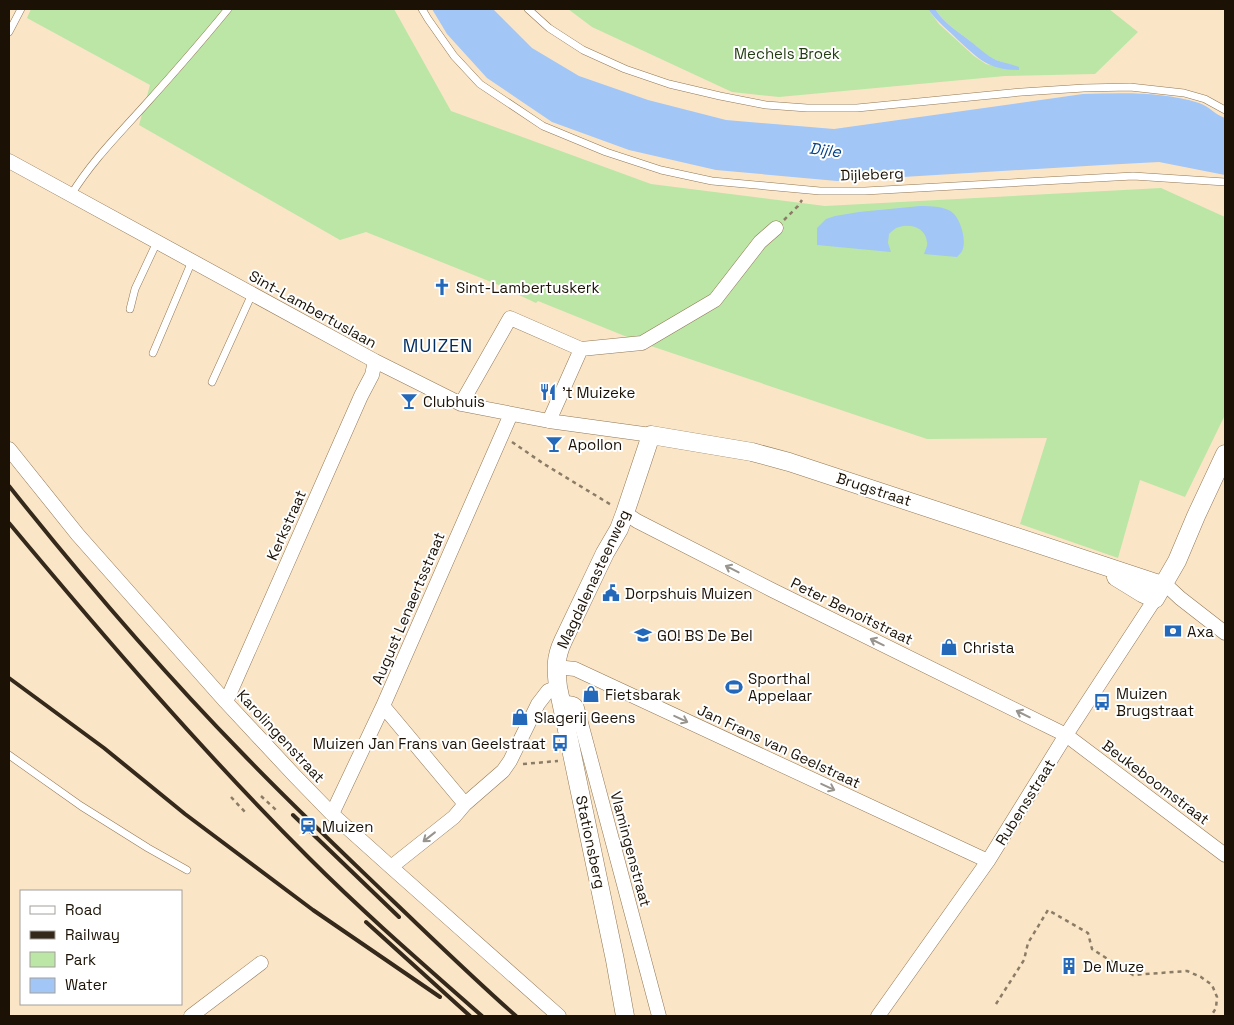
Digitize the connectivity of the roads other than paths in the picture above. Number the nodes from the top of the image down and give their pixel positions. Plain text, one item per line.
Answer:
1 (21, 9) edge
2 (228, 9) edge
3 (422, 9) edge
4 (528, 9) edge
5 (9, 32) edge
6 (1225, 110) edge
7 (9, 160) edge
8 (1225, 182) edge
9 (71, 194) junction
10 (776, 228) road end
11 (157, 242) junction
12 (192, 261) junction
13 (252, 294) junction
14 (130, 309) dead end
15 (581, 349) junction
16 (153, 353) dead end
17 (375, 361) junction
18 (212, 382) dead end
19 (461, 404) junction
20 (511, 414) junction
21 (550, 421) junction
22 (651, 435) junction
23 (9, 449) edge
24 (1225, 454) edge
25 (625, 513) junction
26 (1092, 562) junction
27 (1165, 584) junction
28 (1155, 599) junction
29 (1225, 633) edge
30 (556, 667) junction
31 (560, 695) junction
32 (226, 702) junction
33 (383, 706) junction
34 (1066, 735) junction
35 (9, 755) edge
36 (465, 804) junction
37 (332, 814) junction
38 (1225, 855) edge
39 (988, 861) junction
40 (391, 868) junction
41 (187, 870) dead end
42 (262, 963) dead end
43 (191, 1016) edge
44 (559, 1016) edge
45 (625, 1016) edge
46 (659, 1016) edge
47 (878, 1016) edge

1 - 5 lane
2 - 9 lane
3 - 8 lane, Dijleberg
4 - 6 lane
7 - 9 street, Sint-Lambertuslaan
9 - 11 street, Sint-Lambertuslaan
10 - 15 street
11 - 12 street, Sint-Lambertuslaan
11 - 14 lane
12 - 13 street, Sint-Lambertuslaan
12 - 16 lane
13 - 17 street, Sint-Lambertuslaan
13 - 18 lane
15 - 19 street
15 - 21 street
17 - 19 street, Sint-Lambertuslaan
17 - 32 street, Kerkstraat
19 - 20 street, Sint-Lambertuslaan
20 - 21 street, Sint-Lambertuslaan
20 - 33 street, August Lenaertsstraat
21 - 22 street, Sint-Lambertuslaan
22 - 25 street, Magdalenasteenweg
22 - 26 street, Brugstraat
23 - 32 street, Karolingenstraat
24 - 27 street
25 - 30 street, Magdalenasteenweg
34 -> 25 street, Peter Benoitstraat
26 - 27 street, Brugstraat
26 - 28 street, Brugstraat
27 - 28 street, Rubensstraat
27 - 29 street
28 - 34 street, Rubensstraat
30 - 31 street, Stationsberg
30 -> 39 street, Jan Frans van Geelstraat
31 - 36 street
31 - 45 street, Stationsberg
31 - 46 street, Vlamingenstraat
32 - 37 street, Karolingenstraat
33 - 36 street
33 - 37 street, August Lenaertsstraat
34 - 38 street, Beukeboomstraat
34 - 39 street, Rubensstraat
35 - 41 lane
36 -> 40 street
37 - 40 street, Karolingenstraat
39 - 47 street, Rubensstraat
40 - 44 street, Karolingenstraat
42 - 43 street

